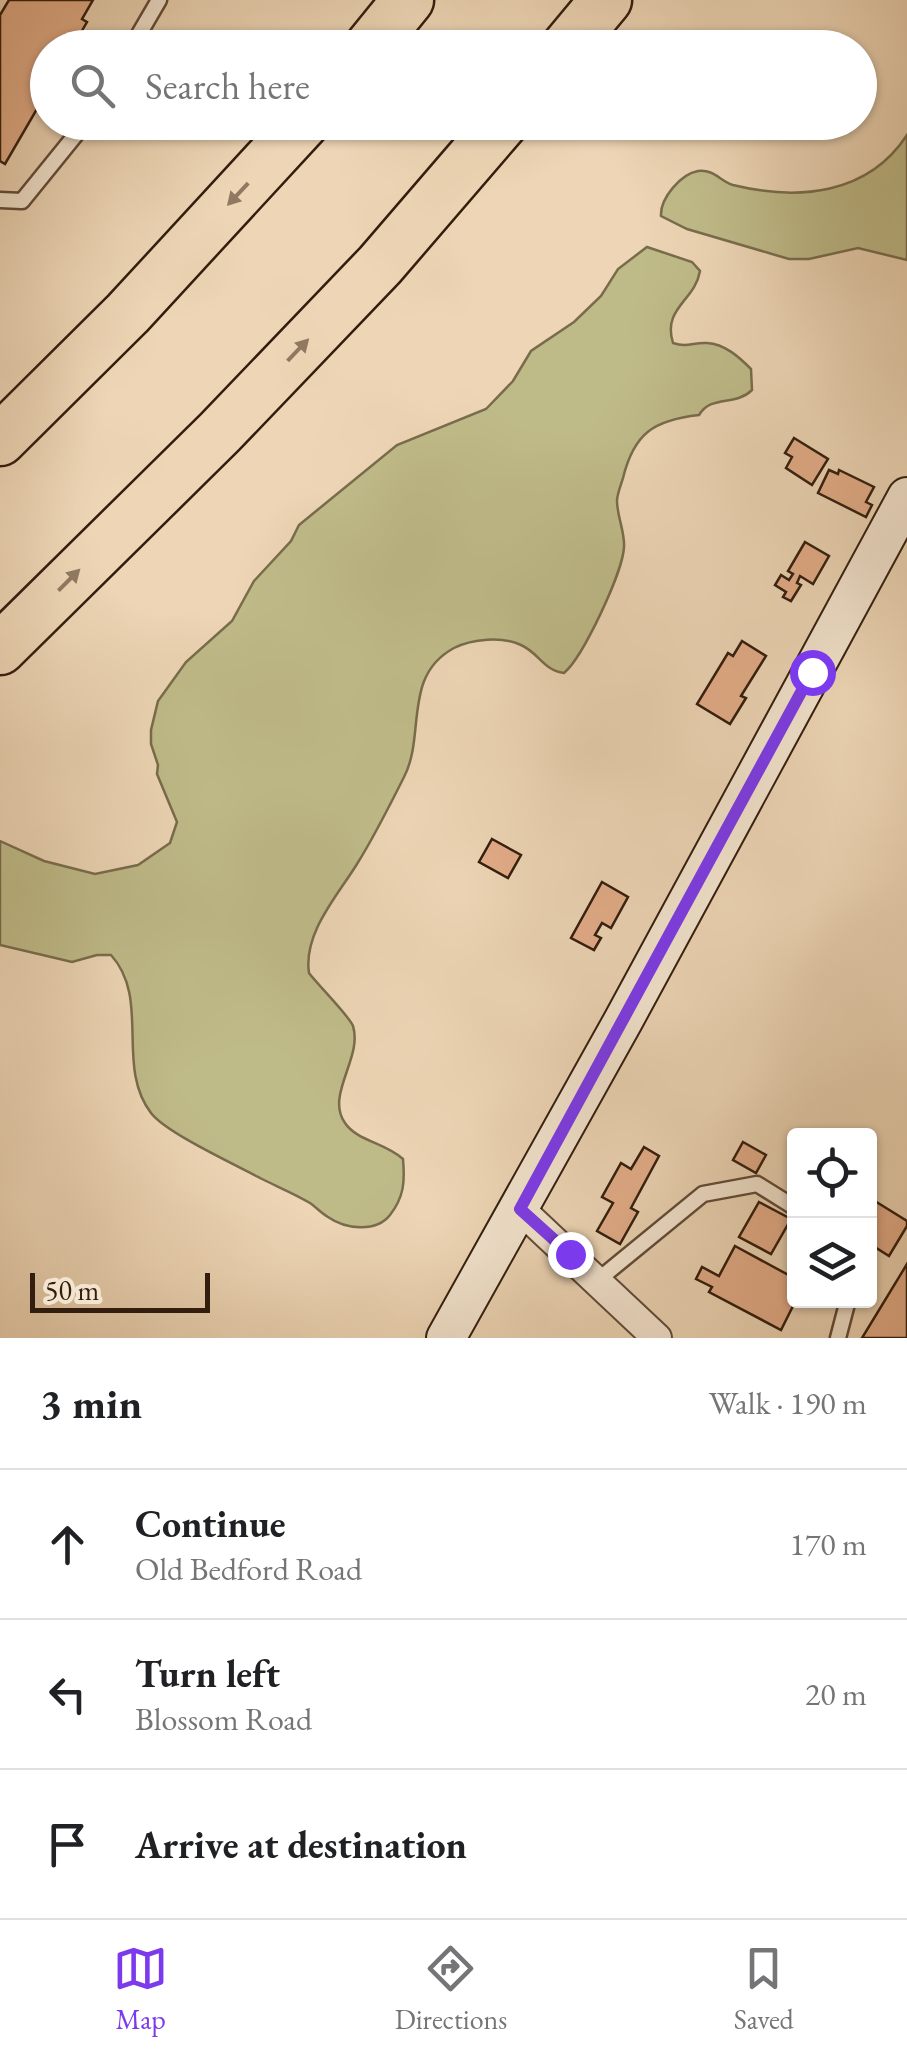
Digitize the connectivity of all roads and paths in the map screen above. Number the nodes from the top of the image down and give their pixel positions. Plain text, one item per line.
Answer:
1 (159, 0) edge
2 (408, 0) edge
3 (606, 0) edge
4 (141, 30) edge
5 (383, 30) edge
6 (581, 30) edge
7 (71, 140) edge
8 (287, 140) edge
9 (487, 140) edge
10 (0, 200) edge
11 (0, 440) edge
12 (907, 497) edge
13 (0, 649) edge
14 (787, 1204) edge
15 (520, 1209) junction
16 (598, 1280) junction
17 (846, 1308) edge
18 (446, 1338) edge
19 (657, 1338) edge
20 (838, 1338) edge

1 - 4 lane
2 - 5 highway
3 - 6 highway
7 - 10 lane
8 -> 11 highway
13 -> 9 highway
12 - 15 street
14 - 16 lane
15 - 16 street
15 - 18 street
16 - 19 street
17 - 20 lane

